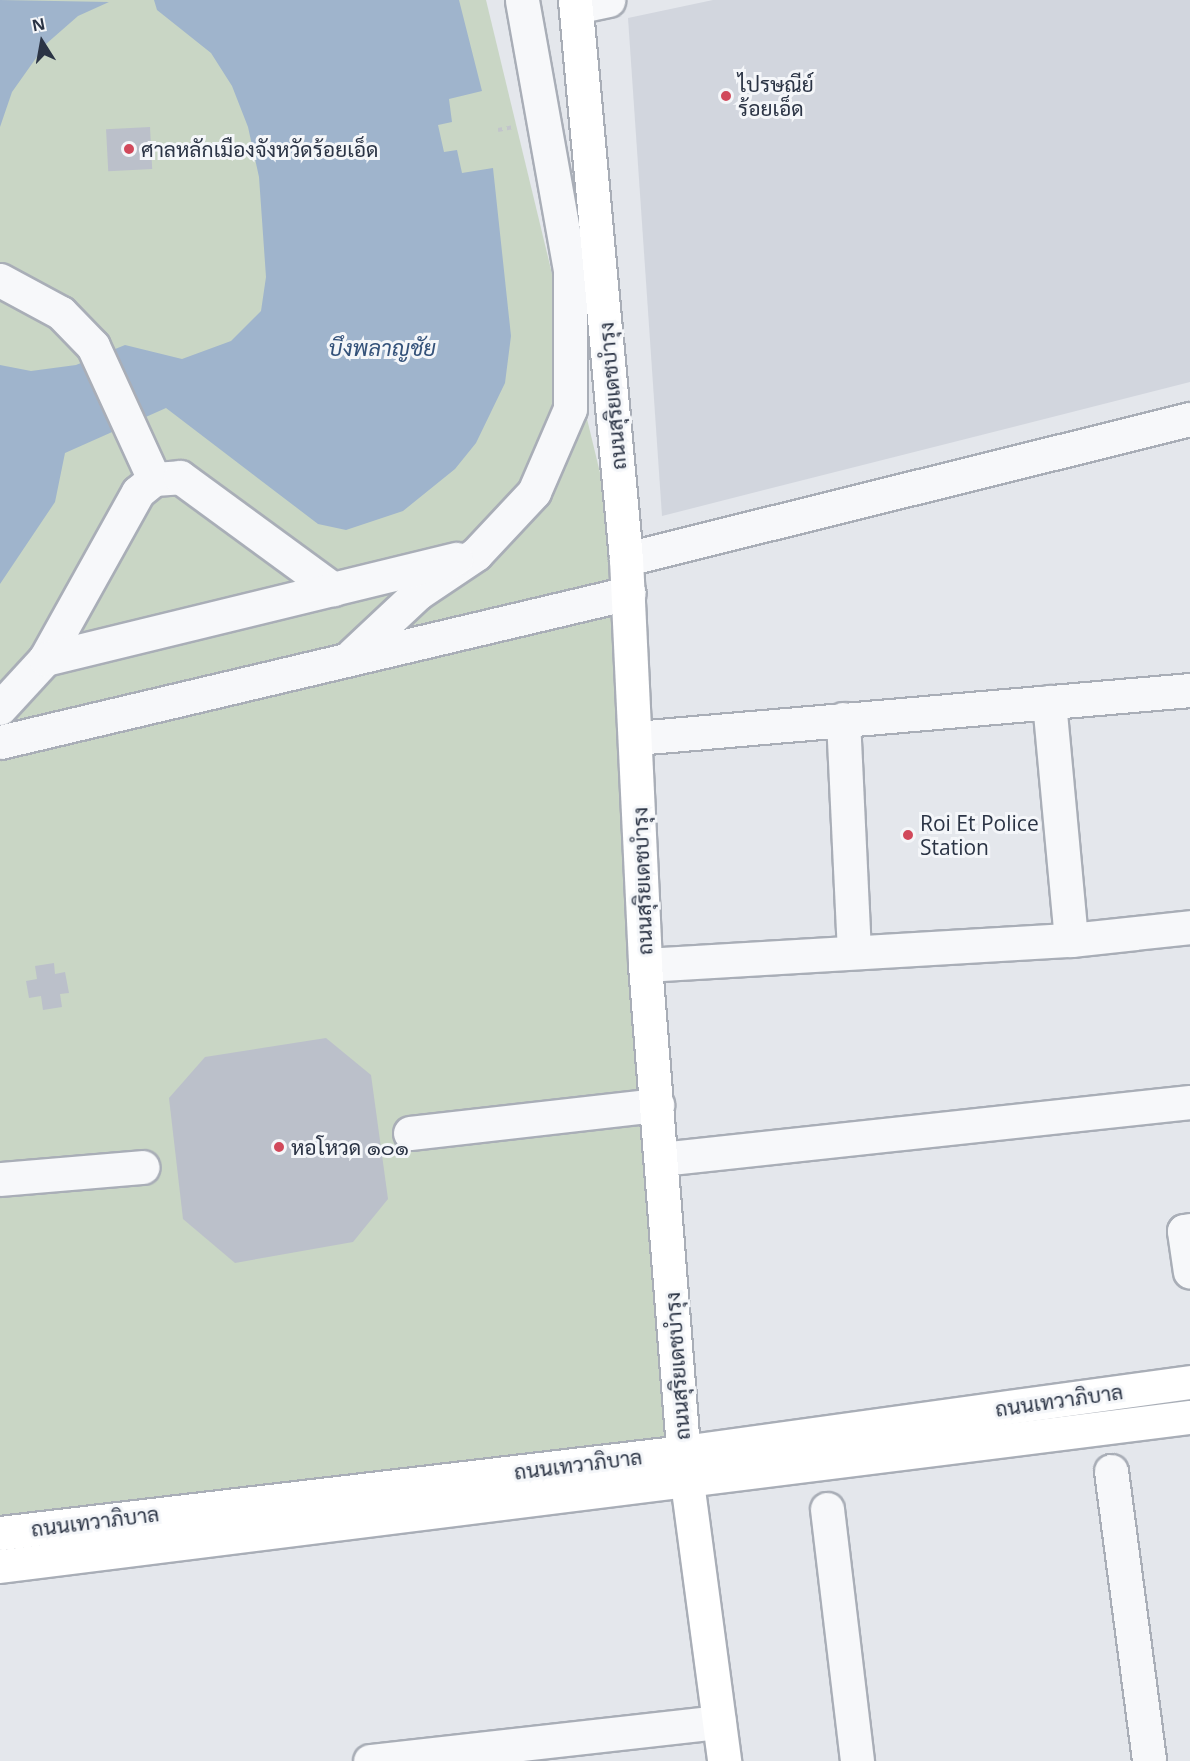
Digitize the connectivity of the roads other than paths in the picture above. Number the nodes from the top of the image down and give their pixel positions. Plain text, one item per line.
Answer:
1 (522, 0) edge
2 (608, 0) edge
3 (575, 4) edge
4 (0, 280) edge
5 (1190, 418) edge
6 (154, 479) junction
7 (476, 554) junction
8 (626, 559) junction
9 (333, 589) junction
10 (629, 593) junction
11 (352, 655) junction
12 (45, 659) junction
13 (1190, 690) edge
14 (1048, 702) junction
15 (0, 708) edge
16 (843, 719) junction
17 (636, 738) junction
18 (0, 742) edge
19 (1190, 927) edge
20 (1071, 940) junction
21 (854, 950) junction
22 (645, 965) junction
23 (1190, 1102) edge
24 (657, 1105) junction
25 (410, 1133) dead end
26 (661, 1159) junction
27 (142, 1167) dead end
28 (0, 1179) edge
29 (1190, 1230) edge
30 (1190, 1272) edge
31 (1190, 1382) edge
32 (1190, 1417) edge
33 (685, 1465) junction
34 (1111, 1471) dead end
35 (827, 1509) dead end
36 (0, 1533) edge
37 (0, 1566) edge
38 (719, 1722) junction
39 (527, 1752) edge
40 (370, 1761) edge
41 (724, 1761) edge
42 (856, 1761) edge
43 (1149, 1761) edge

1 - 7 street
2 - 3 street
3 - 8 main road, ถนนสุริยเดชบำรุง
4 - 6 street
5 - 8 street
6 - 9 street
6 - 12 street
7 - 9 street
7 - 11 street
8 - 10 main road, ถนนสุริยเดชบำรุง
9 - 12 street
10 - 11 street
10 - 17 main road, ถนนสุริยเดชบำรุง
11 - 18 street
12 - 15 street
13 - 14 street
14 - 16 street
14 - 20 street
16 - 17 street
16 - 21 street
17 - 22 main road, ถนนสุริยเดชบำรุง
19 - 20 street
20 - 21 street
21 - 22 street
22 - 24 main road, ถนนสุริยเดชบำรุง
23 - 26 street
24 - 25 street
24 - 26 main road, ถนนสุริยเดชบำรุง
26 - 33 main road, ถนนสุริยเดชบำรุง
27 - 28 street
29 - 30 street
31 - 33 main road, ถนนเทวาภิบาล
32 - 33 main road, ถนนเทวาภิบาล
33 - 36 main road, ถนนเทวาภิบาล
33 - 37 main road, ถนนเทวาภิบาล
33 - 38 main road, ถนนสุริยเดชบำรุง
34 - 43 street
35 - 42 street
38 - 39 street
38 - 41 main road, ถนนสุริยเดชบำรุง
39 - 40 street

